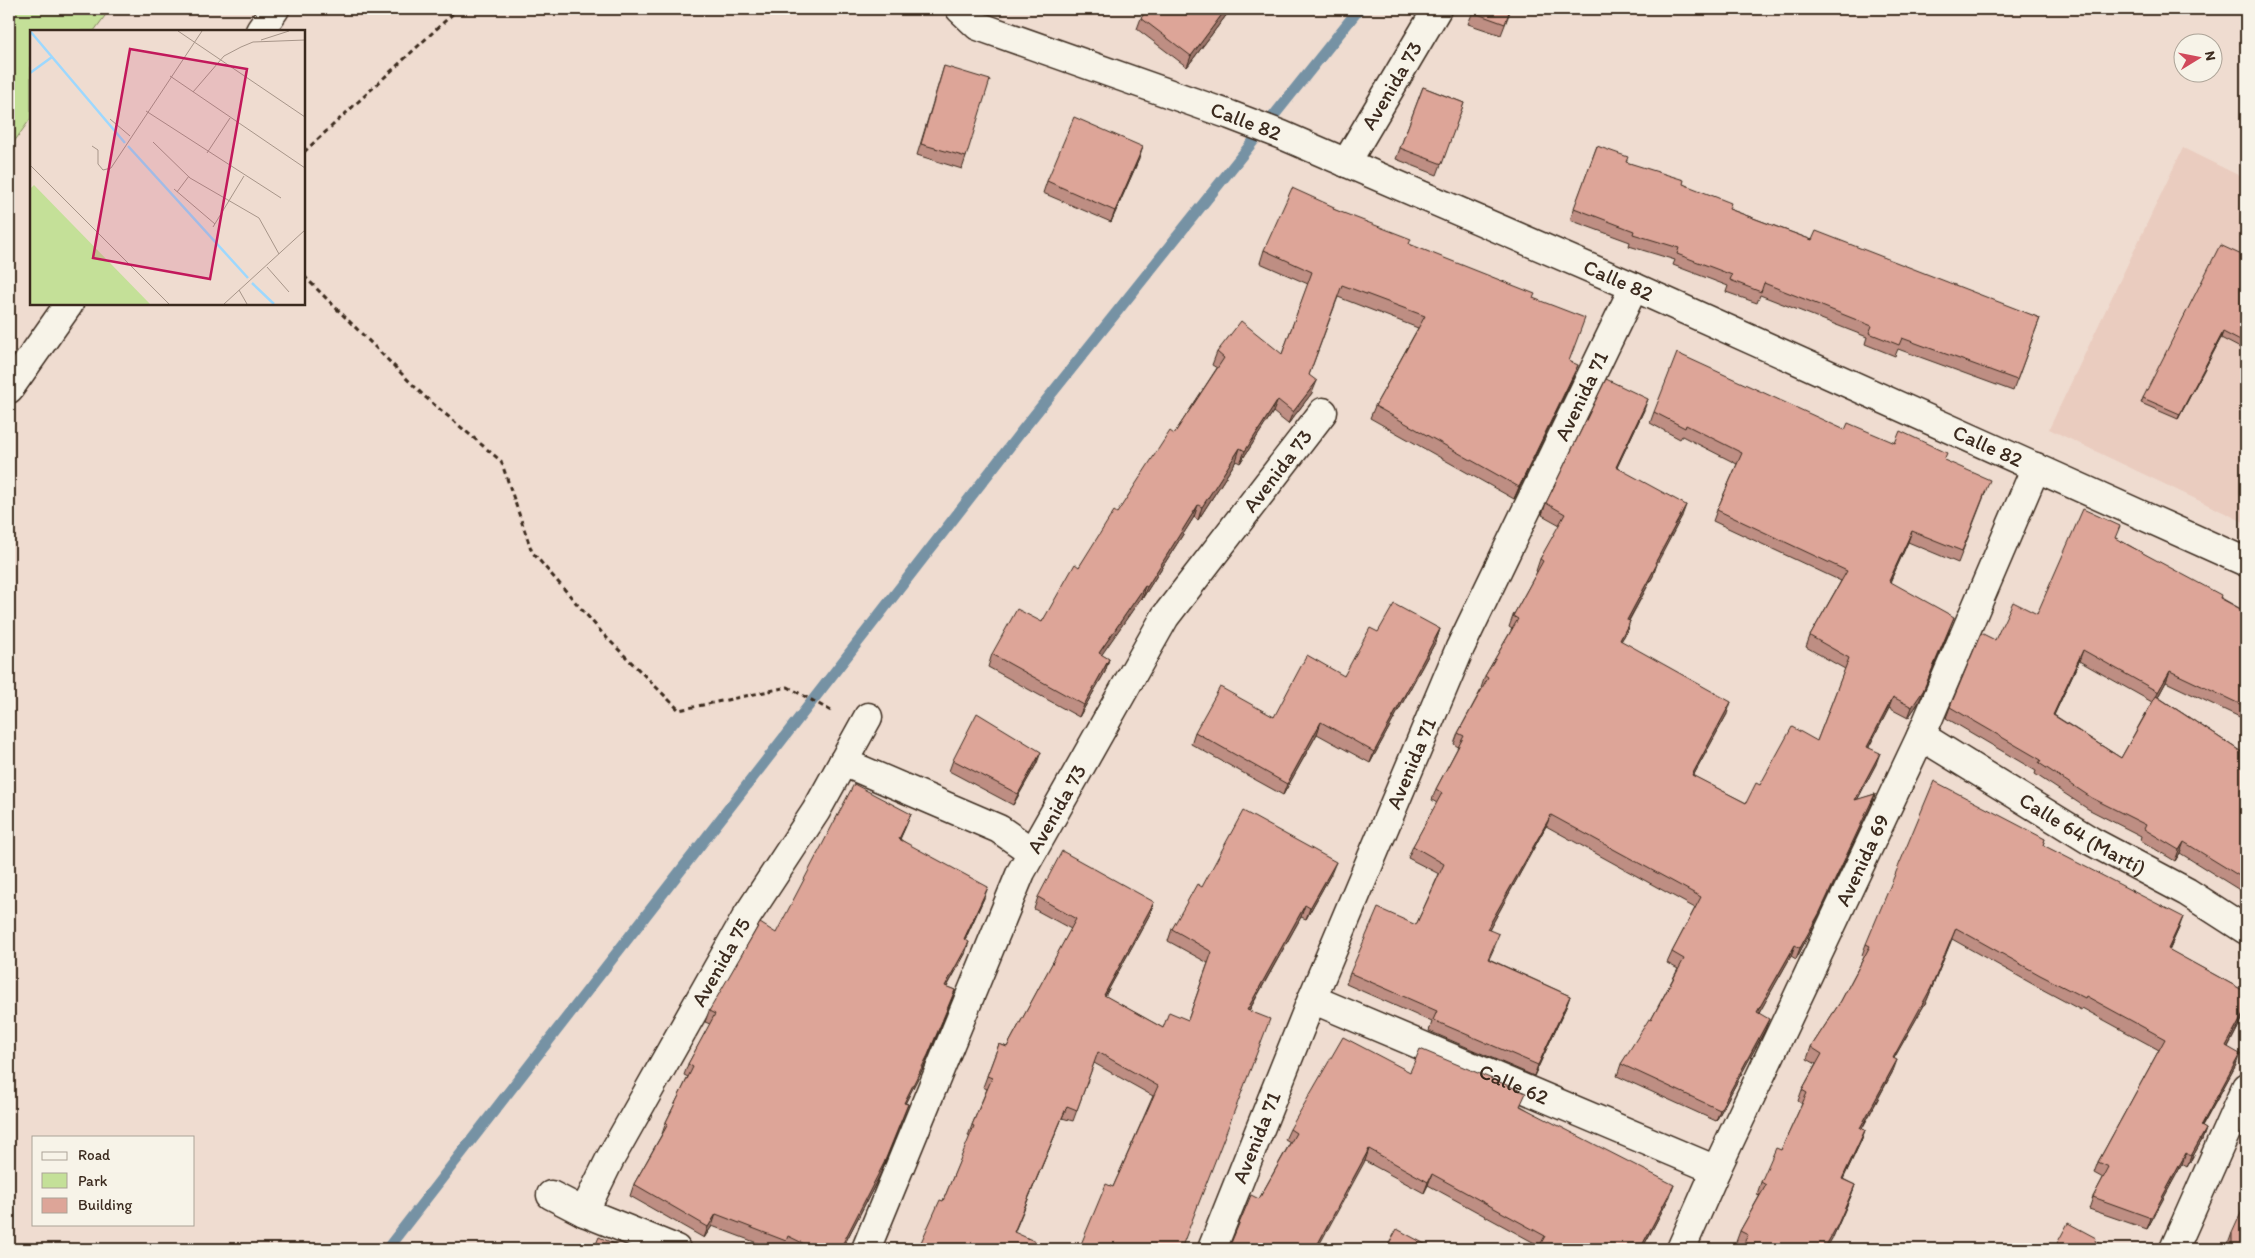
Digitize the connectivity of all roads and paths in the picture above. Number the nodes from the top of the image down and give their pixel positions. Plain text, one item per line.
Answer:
1 (275, 9) edge
2 (458, 9) edge
3 (1437, 9) edge
4 (969, 18) edge
5 (261, 30) edge
6 (305, 151) edge
7 (1346, 163) junction
8 (305, 277) edge
9 (1634, 287) junction
10 (68, 305) edge
11 (9, 389) edge
12 (1323, 412) dead end
13 (2036, 467) junction
14 (2246, 562) edge
15 (868, 717) dead end
16 (1921, 736) junction
17 (843, 762) junction
18 (1032, 852) junction
19 (2246, 930) edge
20 (1312, 999) junction
21 (2246, 1087) edge
22 (1716, 1170) junction
23 (551, 1195) dead end
24 (584, 1212) junction
25 (676, 1249) edge
26 (866, 1249) edge
27 (1212, 1249) edge
28 (1681, 1249) edge
29 (2174, 1249) edge

1 - 5 street
2 - 6 path
3 - 7 street, Avenida 73
4 - 7 street, Calle 82
7 - 9 street, Calle 82
8 - 17 path
9 - 13 street, Calle 82
9 - 20 street, Avenida 71
10 - 11 street
12 - 18 street, Avenida 73
13 - 14 street, Calle 82
13 - 16 street, Avenida 69
15 - 17 street, Avenida 75
16 - 19 street, Calle 64 (Martí)
16 - 22 street, Avenida 69
17 - 18 street
17 - 24 street, Avenida 75
18 - 26 street, Avenida 73
20 - 22 street, Calle 62
20 - 27 street, Avenida 71
21 - 29 street
22 - 28 street, Avenida 69
23 - 24 street
24 - 25 street

